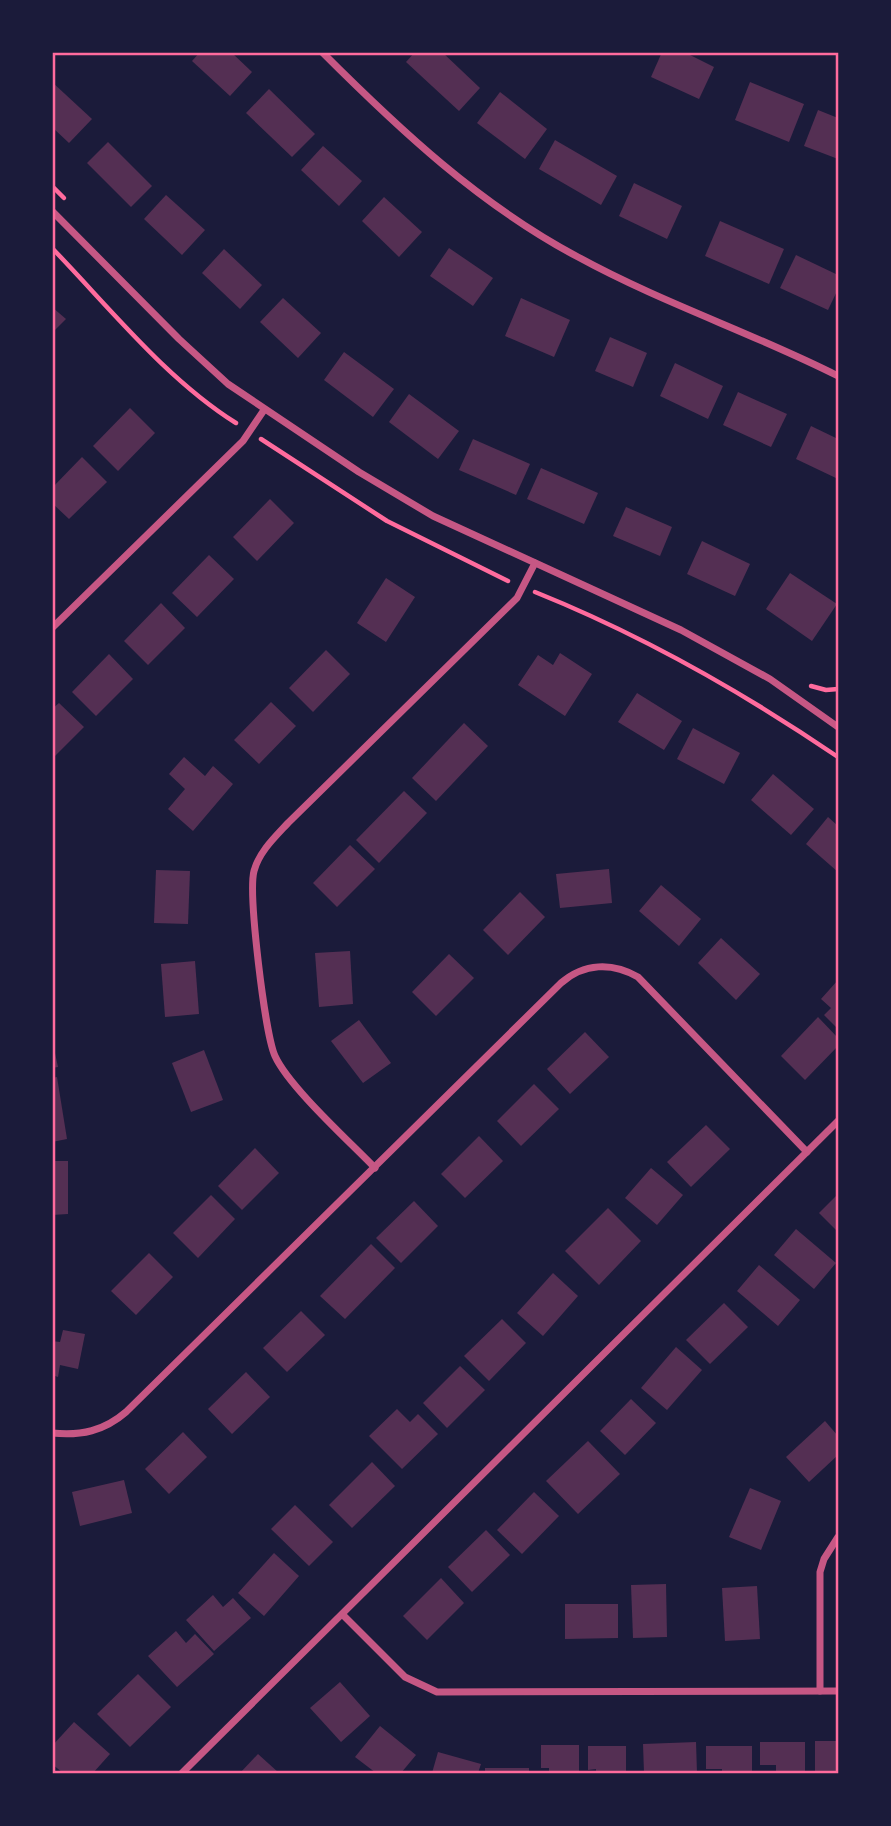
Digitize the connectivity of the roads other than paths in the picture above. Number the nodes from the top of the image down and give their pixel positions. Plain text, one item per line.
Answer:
1 (322, 52) edge
2 (53, 211) edge
3 (838, 376) edge
4 (264, 410) junction
5 (535, 563) junction
6 (52, 628) edge
7 (838, 725) edge
8 (838, 1121) edge
9 (807, 1152) junction
10 (375, 1168) junction
11 (52, 1433) edge
12 (838, 1537) edge
13 (343, 1615) junction
14 (820, 1691) junction
15 (838, 1691) edge
16 (182, 1773) edge

1 - 3 street
2 - 4 street
4 - 5 street
4 - 6 street
5 - 7 street
5 - 10 street
8 - 9 street
9 - 10 street
9 - 13 street
10 - 11 street
12 - 14 street
13 - 14 street
13 - 16 street
14 - 15 street

